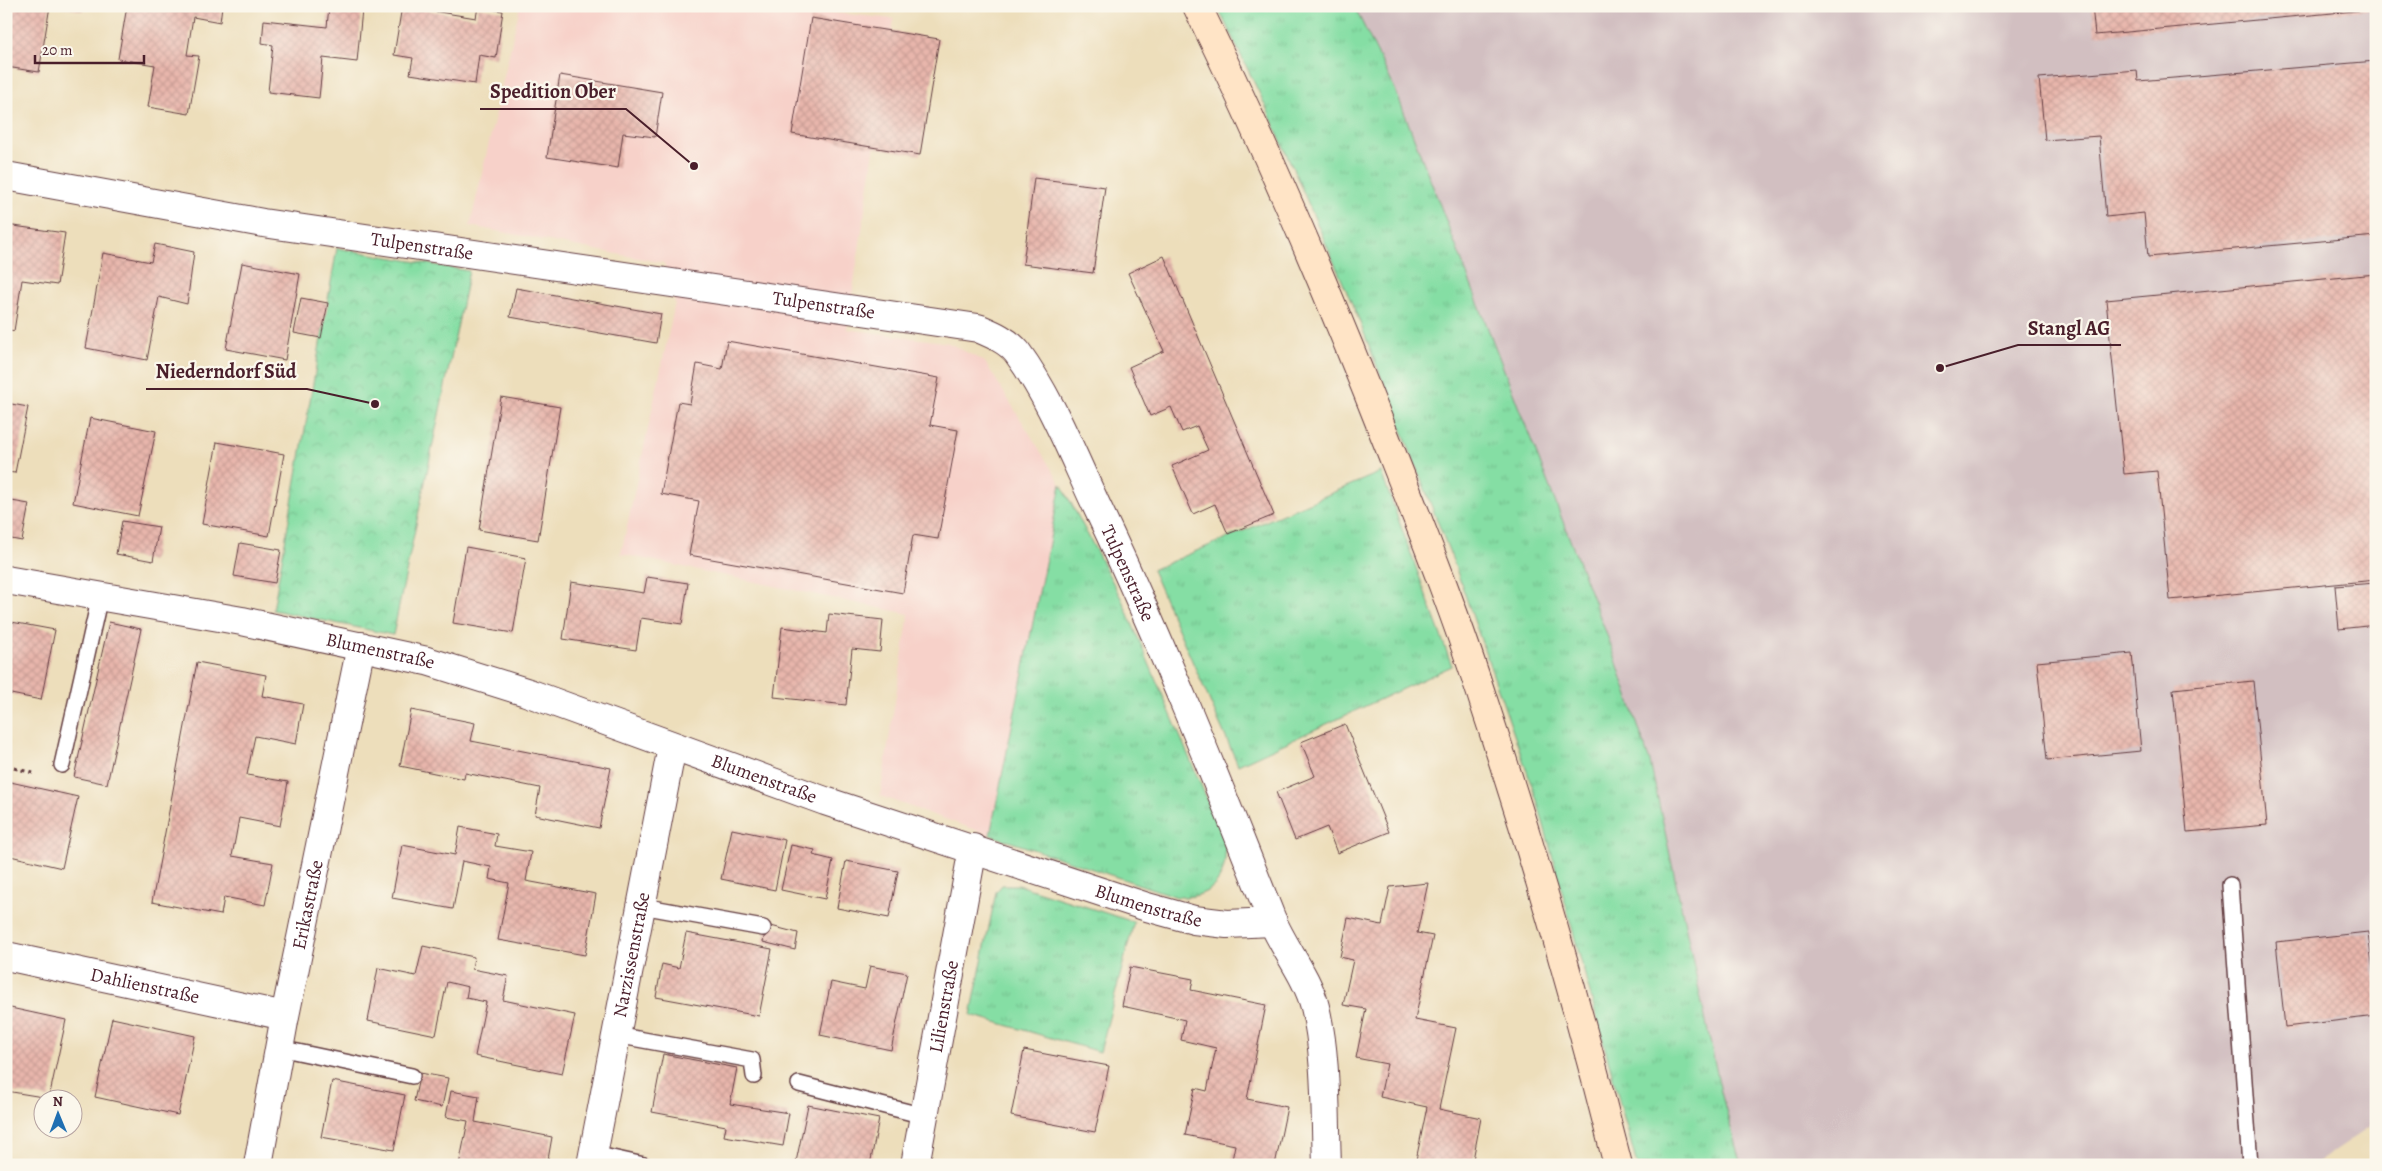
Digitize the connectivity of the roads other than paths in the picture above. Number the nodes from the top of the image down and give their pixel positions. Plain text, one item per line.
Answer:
1 (1197, 6) edge
2 (6, 176) edge
3 (6, 580) edge
4 (100, 596) junction
5 (362, 646) junction
6 (672, 747) junction
7 (62, 765) dead end
8 (973, 848) junction
9 (2230, 885) dead end
10 (642, 906) junction
11 (1273, 922) junction
12 (763, 928) dead end
13 (6, 956) edge
14 (285, 1016) junction
15 (616, 1034) junction
16 (279, 1048) junction
17 (412, 1076) dead end
18 (754, 1076) dead end
19 (798, 1084) dead end
20 (924, 1116) junction
21 (592, 1160) edge
22 (258, 1165) edge
23 (644, 1165) edge
24 (915, 1165) edge
25 (1327, 1165) edge
26 (1618, 1165) edge
27 (2250, 1165) edge

1 - 26 main road
2 - 11 street, Tulpenstraße
3 - 4 street, Blumenstraße
4 - 5 street, Blumenstraße
4 - 7 lane
5 - 6 street, Blumenstraße
5 - 14 street, Erikastraße
6 - 8 street, Blumenstraße
6 - 10 street, Narzissenstraße
8 - 11 street, Blumenstraße
8 - 20 street, Lilienstraße
9 - 27 lane
10 - 12 lane
10 - 15 street, Narzissenstraße
11 - 25 street
13 - 14 street, Dahlienstraße
14 - 16 street, Erikastraße
15 - 18 lane
15 - 21 street, Narzissenstraße
16 - 17 lane
16 - 22 street, Erikastraße
19 - 20 lane
20 - 24 street, Lilienstraße
21 - 23 lane

